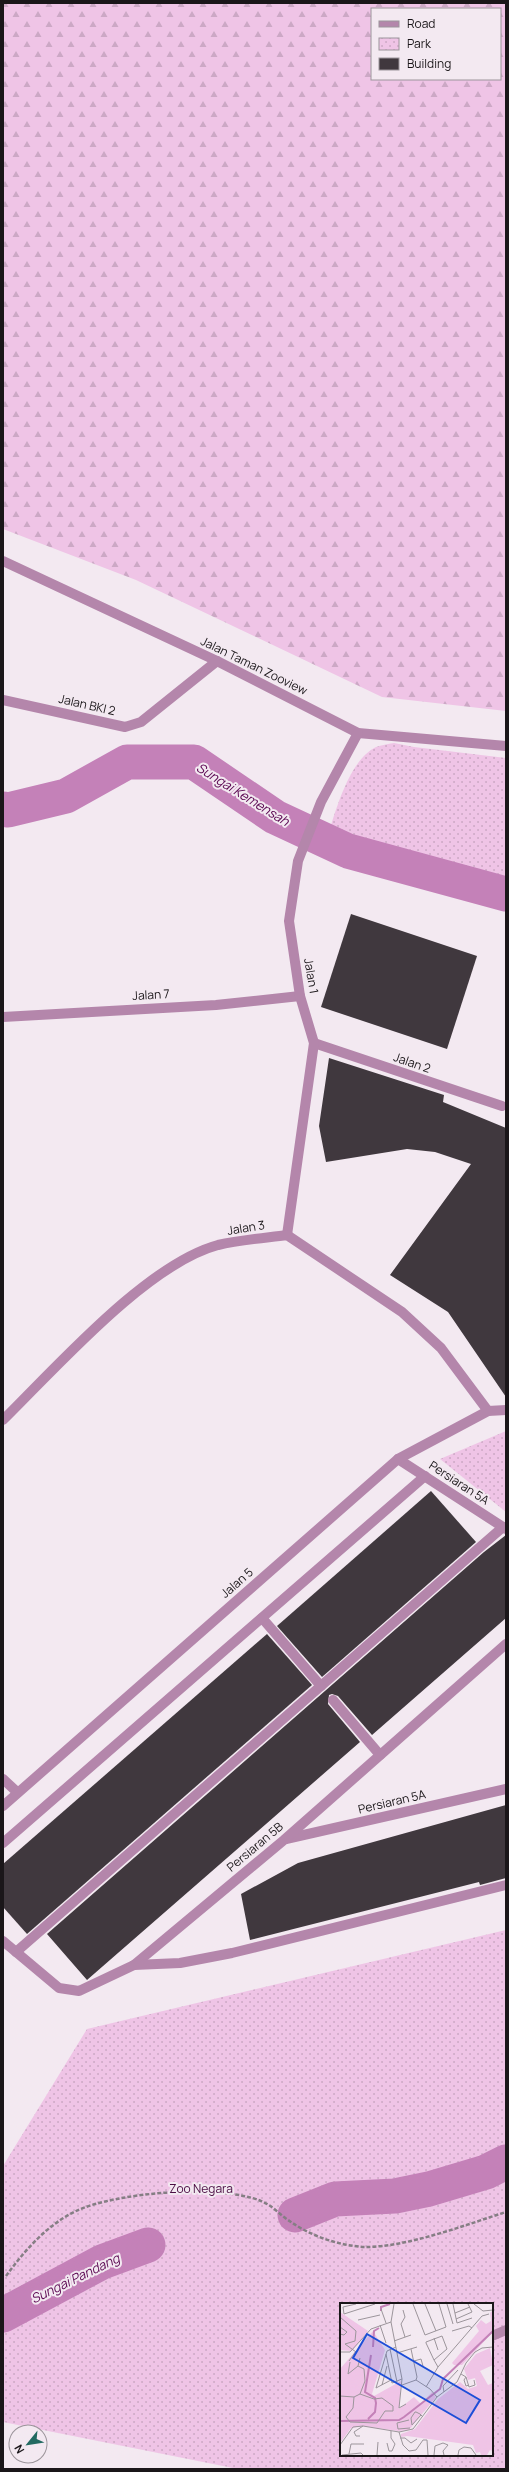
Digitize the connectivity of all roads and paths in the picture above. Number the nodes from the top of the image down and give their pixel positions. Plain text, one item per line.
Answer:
1 (3, 561) edge
2 (217, 661) junction
3 (3, 700) edge
4 (358, 733) junction
5 (506, 746) edge
6 (300, 996) junction
7 (3, 1017) edge
8 (314, 1043) junction
9 (502, 1106) dead end
10 (287, 1235) junction
11 (506, 1410) edge
12 (488, 1411) junction
13 (3, 1420) edge
14 (398, 1459) junction
15 (425, 1476) junction
16 (505, 1528) edge
17 (262, 1618) junction
18 (506, 1644) edge
19 (321, 1686) junction
20 (333, 1700) dead end
21 (380, 1755) junction
22 (3, 1779) edge
23 (506, 1789) edge
24 (17, 1792) junction
25 (3, 1806) edge
26 (284, 1840) junction
27 (3, 1843) edge
28 (506, 1885) edge
29 (3, 1941) edge
30 (16, 1952) junction
31 (134, 1964) junction
32 (506, 2212) edge
33 (6, 2276) dead end
34 (506, 2330) edge
35 (493, 2336) edge

1 - 2 street, Jalan Taman Zooview
2 - 3 street, Jalan BKI 2
2 - 4 street, Jalan Taman Zooview
4 - 5 street, Jalan Taman Zooview
4 - 6 street, Jalan 1
6 - 7 street, Jalan 7
6 - 8 street, Jalan 1
8 - 9 street, Jalan 2
8 - 10 street, Jalan 1
10 - 12 street
10 - 13 street, Jalan 3
11 - 12 street, Jalan 5
12 - 14 street, Jalan 5
14 - 15 street, Persiaran 5A
14 - 24 street, Jalan 5
15 - 16 street, Persiaran 5A
15 - 17 street
16 - 19 street
17 - 19 street
17 - 27 street
18 - 21 street, Persiaran 5B
19 - 30 street
20 - 21 street
21 - 26 street, Persiaran 5B
22 - 24 street
23 - 26 street, Persiaran 5A
24 - 25 street, Jalan 5
26 - 31 street, Persiaran 5B
28 - 31 street
29 - 30 street, Persiaran 5B
30 - 31 street, Persiaran 5B
32 - 33 path
34 - 35 street

